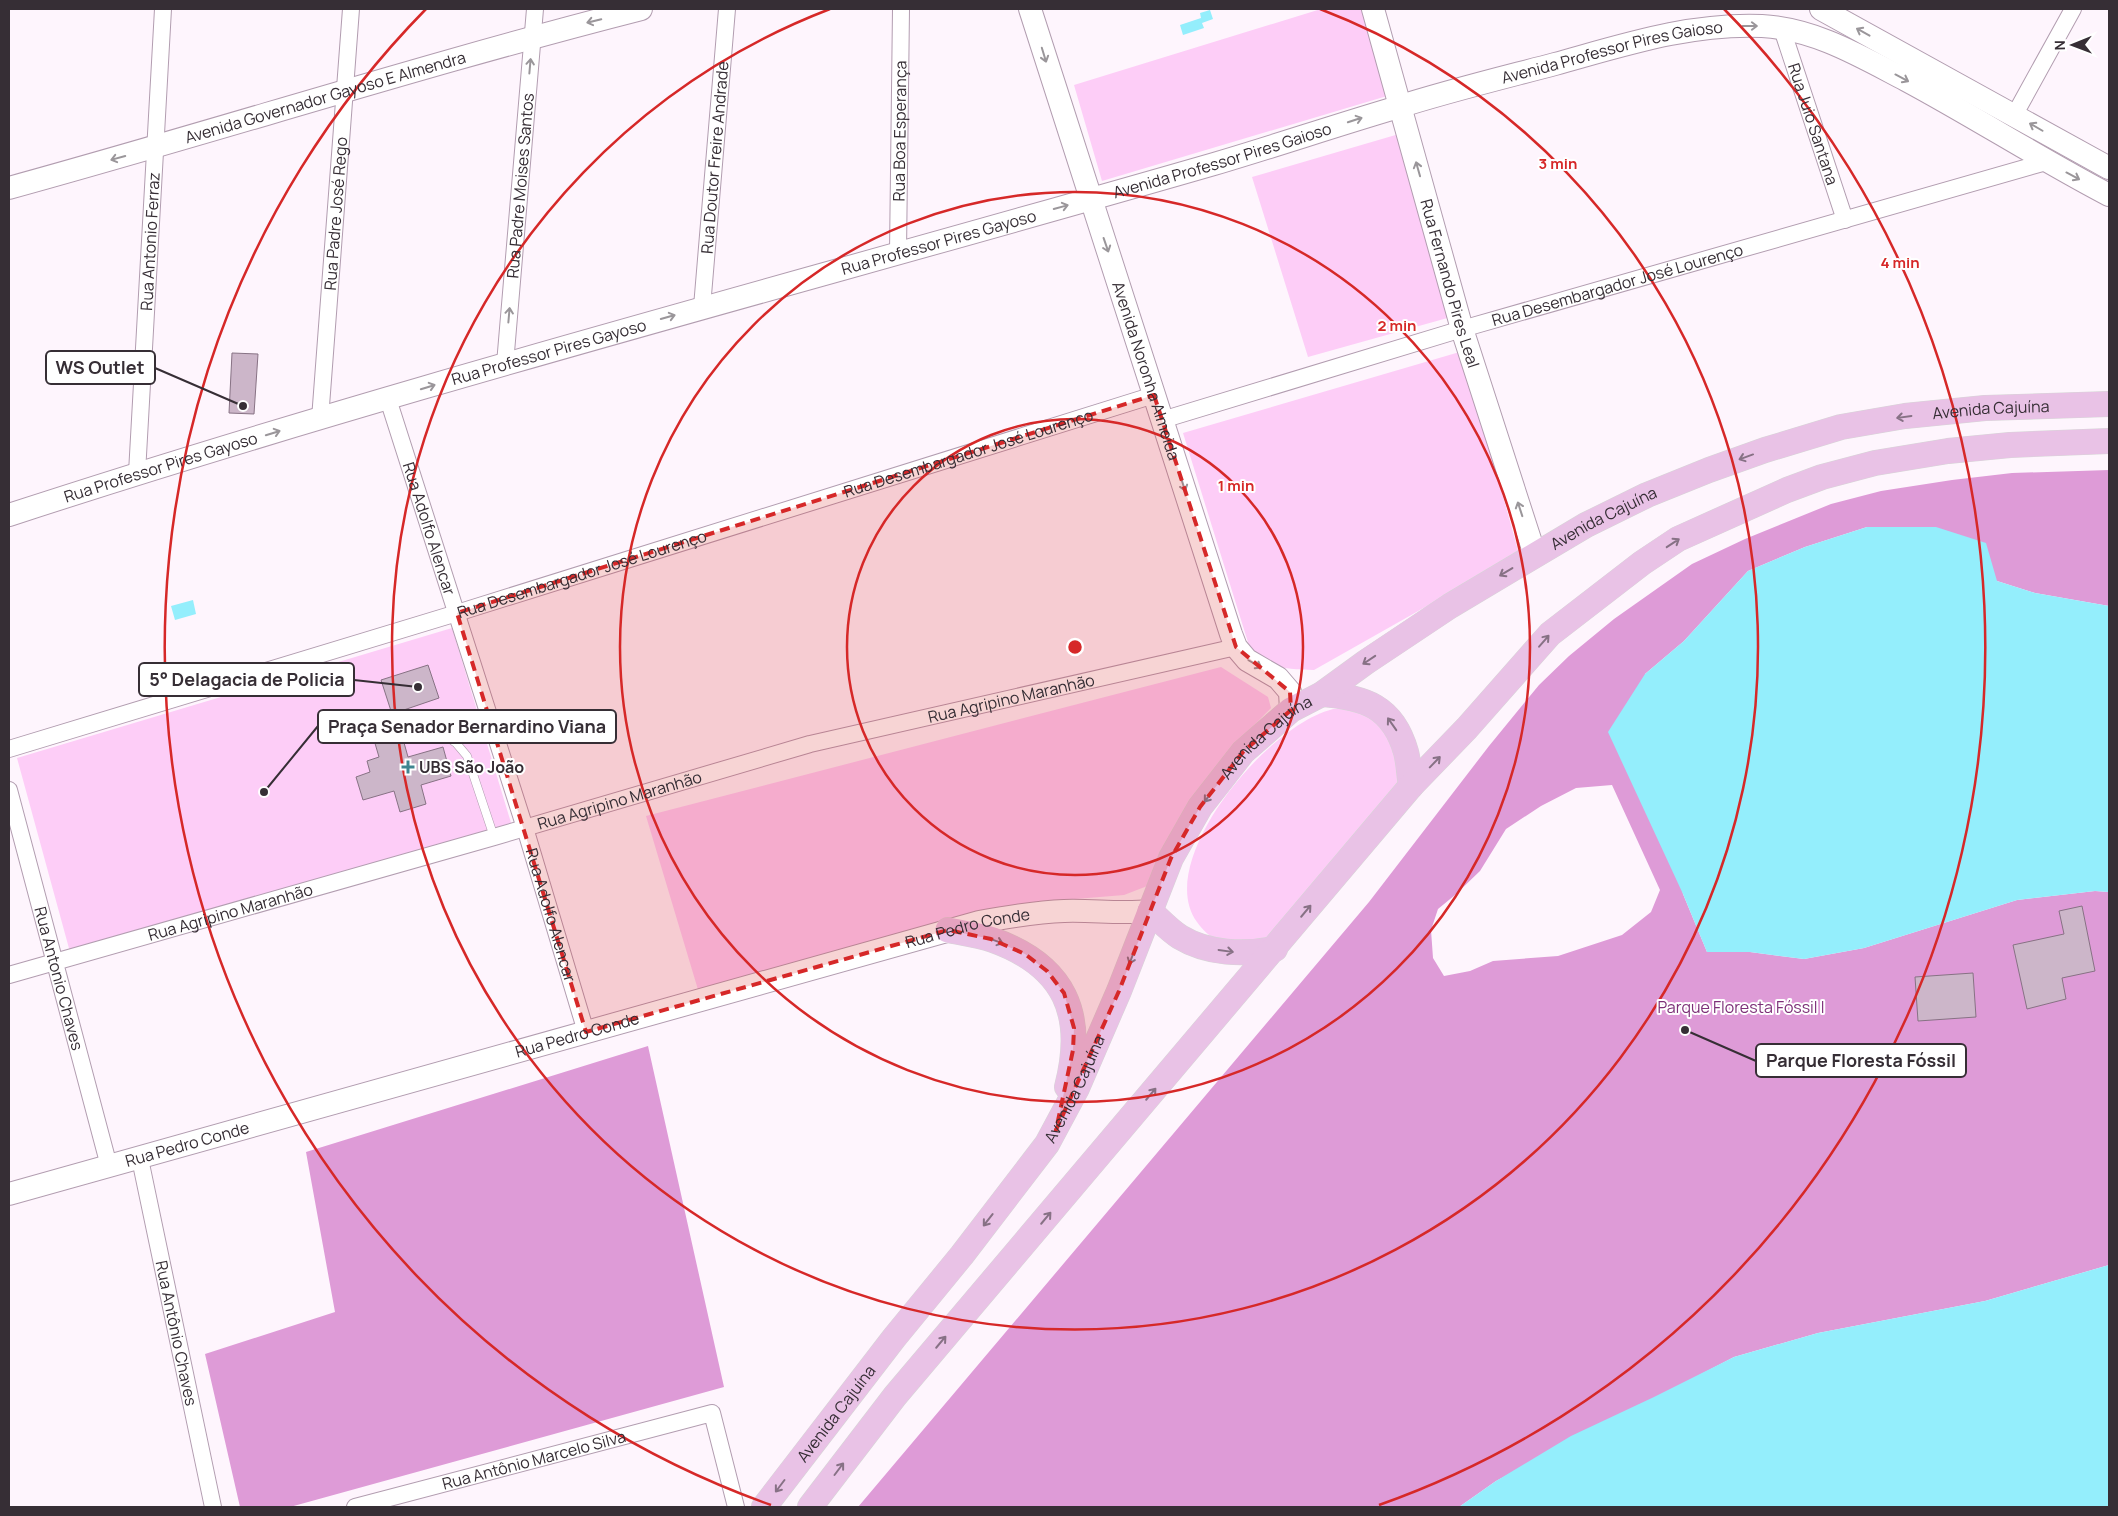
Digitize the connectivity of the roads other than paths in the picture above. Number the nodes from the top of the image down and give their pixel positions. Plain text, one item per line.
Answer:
1 (164, 9) edge
2 (351, 9) edge
3 (535, 9) edge
4 (641, 9) edge
5 (727, 9) edge
6 (901, 9) edge
7 (1030, 9) edge
8 (1373, 9) edge
9 (1820, 9) edge
10 (2073, 9) edge
11 (1782, 29) junction
12 (532, 37) junction
13 (345, 91) junction
14 (1400, 106) junction
15 (2014, 114) junction
16 (155, 148) junction
17 (2046, 162) junction
18 (2109, 168) edge
19 (9, 188) edge
20 (2109, 195) edge
21 (1091, 199) junction
22 (1845, 220) junction
23 (898, 252) junction
24 (702, 307) junction
25 (1462, 329) junction
26 (505, 364) junction
27 (1154, 395) junction
28 (388, 399) junction
29 (2109, 404) edge
30 (320, 419) junction
31 (1162, 420) junction
32 (2109, 441) edge
33 (137, 473) junction
34 (9, 515) edge
35 (1535, 555) junction
36 (457, 613) junction
37 (1236, 647) junction
38 (1322, 694) junction
39 (1291, 710) junction
40 (438, 735) dead end
41 (9, 749) edge
42 (1411, 786) junction
43 (9, 790) edge
44 (525, 828) junction
45 (494, 837) junction
46 (1150, 911) junction
47 (948, 930) junction
48 (1275, 949) junction
49 (54, 962) junction
50 (9, 975) edge
51 (586, 1032) junction
52 (1056, 1130) junction
53 (140, 1159) junction
54 (109, 1166) junction
55 (9, 1194) edge
56 (213, 1507) edge
57 (355, 1507) edge
58 (736, 1507) edge
59 (764, 1507) edge
60 (810, 1507) edge

1 - 16 street, Rua Antonio Ferraz
2 - 13 street, Rua Padre José Rego
3 - 12 street, Rua Padre Moises Santos
4 -> 12 main road, Avenida Governador Gayoso E Almendra
5 - 24 street, Rua Doutor Freire Andrade
6 - 23 street, Rua Boa Esperança
7 -> 21 main road, Avenida Noronha Almeida
8 - 14 main road, Rua Fernando Pires Leal
15 -> 9 main road
10 - 15 street
14 -> 11 main road, Avenida Professor Pires Gaioso
11 -> 17 main road, Avenida Professor Pires Gaioso
11 - 22 street, Rua Juio Santana
12 - 13 main road, Avenida Governador Gayoso E Almendra
26 -> 12 street, Rua Padre Moises Santos
13 - 16 main road, Avenida Governador Gayoso E Almendra
13 - 30 street, Rua Padre José Rego
21 -> 14 main road, Avenida Professor Pires Gaioso
25 -> 14 main road, Rua Fernando Pires Leal
18 -> 15 main road
16 -> 19 main road, Avenida Governador Gayoso E Almendra
16 - 33 street, Rua Antonio Ferraz
17 -> 20 main road, Avenida Professor Pires Gaioso
17 - 22 street, Rua Desembargador José Lourenço
23 -> 21 main road, Rua Professor Pires Gayoso
21 -> 27 main road, Avenida Noronha Almeida
22 - 25 street, Rua Desembargador José Lourenço
23 - 24 main road, Rua Professor Pires Gayoso
26 -> 24 main road, Rua Professor Pires Gayoso
25 - 31 street, Rua Desembargador José Lourenço
35 -> 25 main road, Rua Fernando Pires Leal
28 -> 26 main road, Rua Professor Pires Gayoso
27 - 31 main road, Avenida Noronha Almeida
27 - 36 street, Rua Desembargador José Lourenço
28 - 30 main road, Rua Professor Pires Gayoso
28 - 36 street, Rua Adolfo Alencar
29 -> 35 main road, Avenida Cajuína
33 -> 30 main road, Rua Professor Pires Gayoso
31 -> 37 main road, Avenida Noronha Almeida
42 -> 32 main road
33 - 34 main road, Rua Professor Pires Gayoso
35 -> 38 main road, Avenida Cajuína
36 - 41 street, Rua Desembargador José Lourenço
36 - 44 street, Rua Adolfo Alencar
37 -> 39 main road, Avenida Noronha Almeida
37 - 44 street, Rua Agripino Maranhão
38 - 39 main road, Avenida Cajuína
42 -> 38 main road
39 -> 46 main road, Avenida Cajuína
40 - 45 lane
48 -> 42 main road
43 - 49 street, Rua Antonio Chaves
44 - 45 street, Rua Agripino Maranhão
44 - 51 street, Rua Adolfo Alencar
45 - 49 street, Rua Agripino Maranhão
46 - 47 main road, Rua Pedro Conde
46 -> 48 main road
46 -> 52 main road, Avenida Cajuína
47 - 51 main road, Rua Pedro Conde
47 -> 52 main road
60 -> 48 main road
49 - 50 street, Rua Agripino Maranhão
49 - 54 street, Rua Antonio Chaves
51 - 53 main road, Rua Pedro Conde
52 -> 59 main road, Avenida Cajuína
53 - 54 main road, Rua Pedro Conde
53 - 56 street, Rua Antônio Chaves
54 - 55 main road, Rua Pedro Conde
57 - 58 street, Rua Antônio Marcelo Silva

